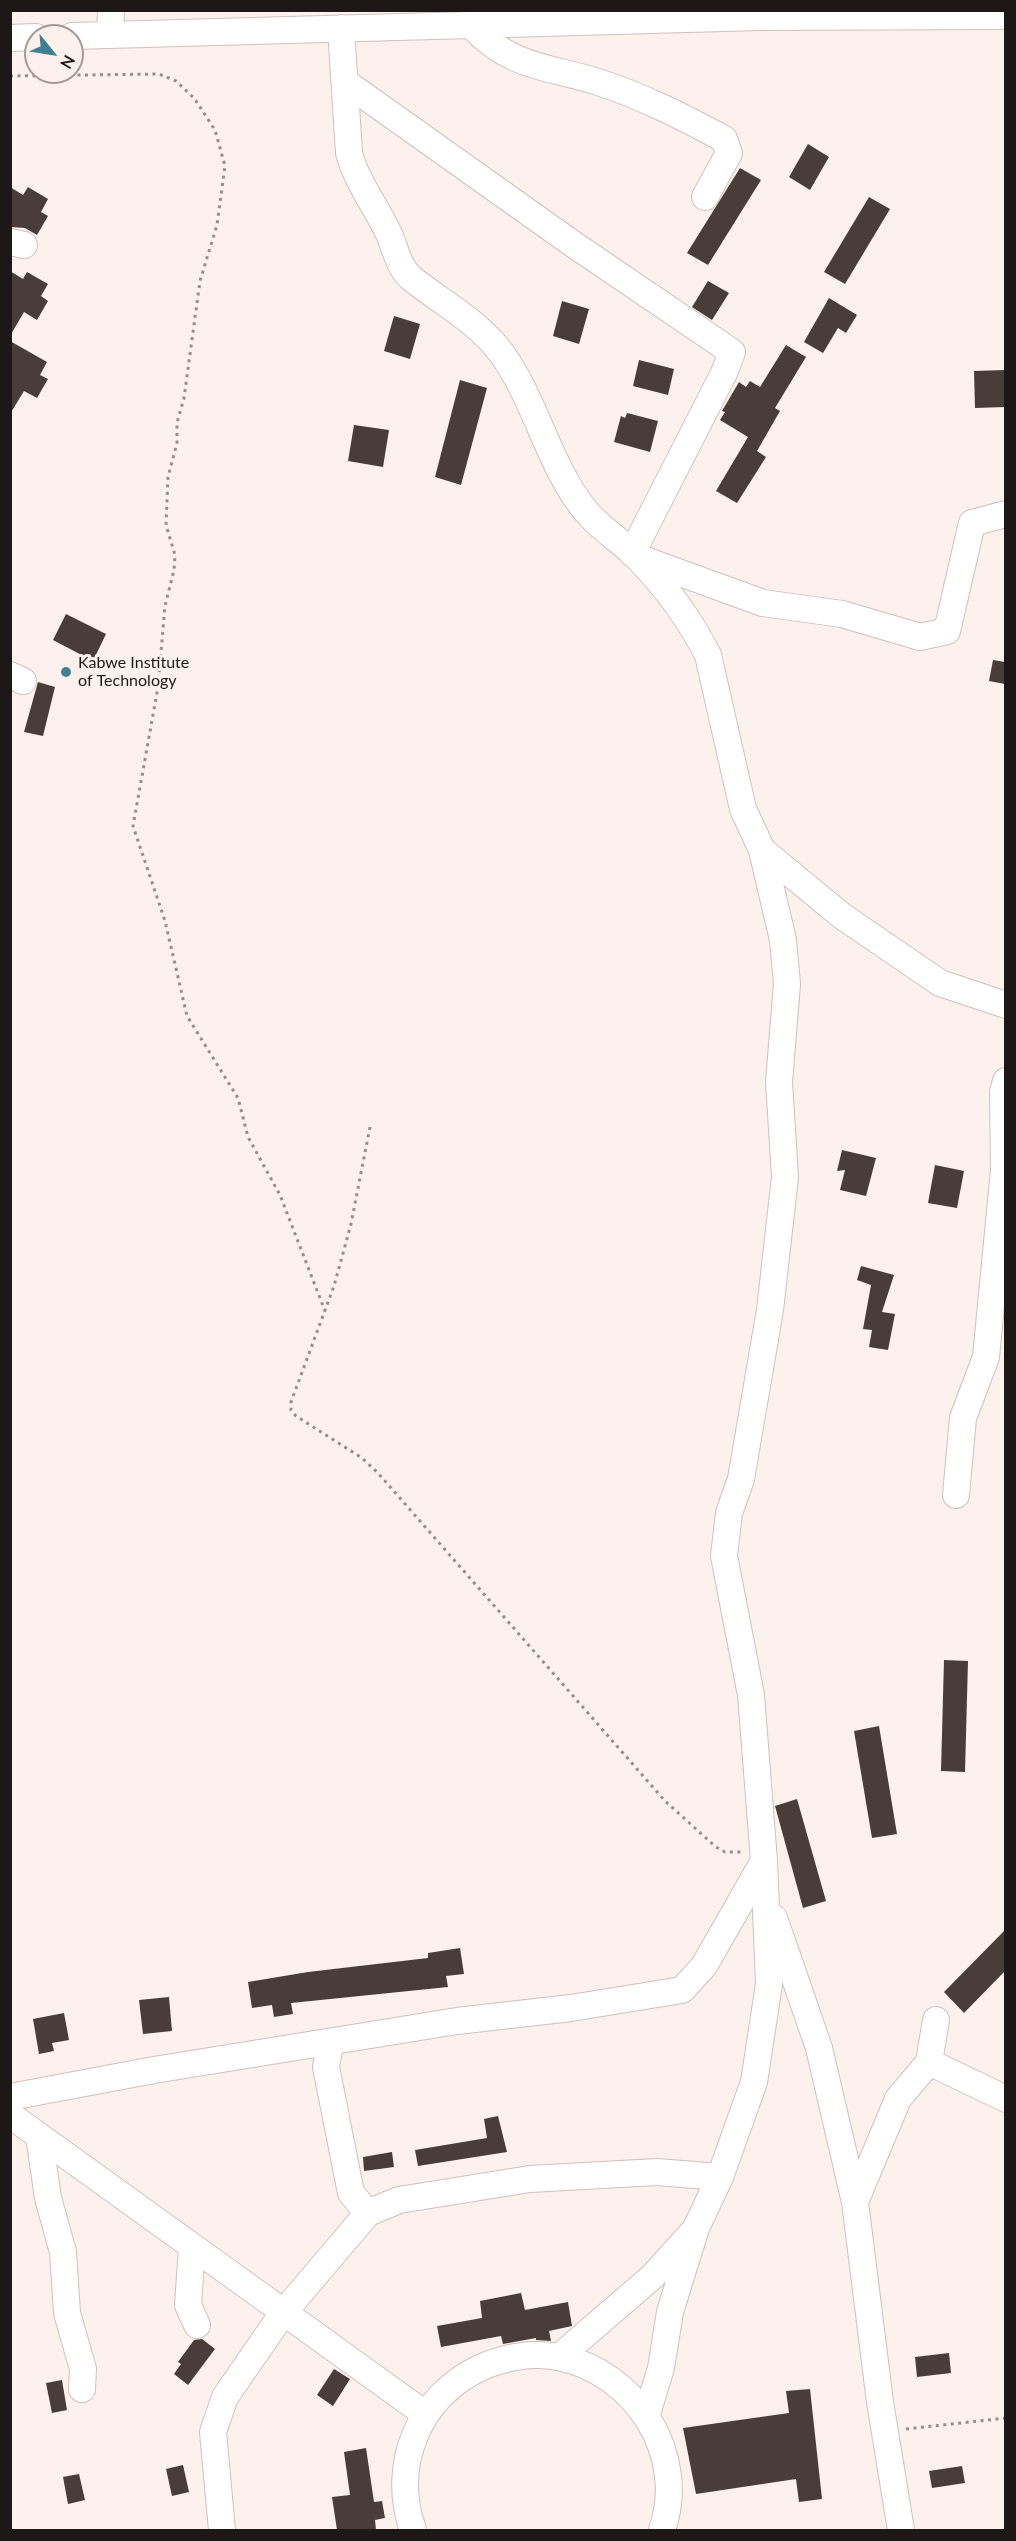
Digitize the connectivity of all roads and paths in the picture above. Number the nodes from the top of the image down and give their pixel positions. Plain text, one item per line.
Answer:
1 (929, 13) edge
2 (760, 14) edge
3 (1005, 16) edge
4 (439, 18) edge
5 (479, 20) edge
6 (111, 23) edge
7 (341, 28) junction
8 (84, 32) edge
9 (10, 76) edge
10 (345, 82) junction
11 (705, 197) dead end
12 (1005, 514) edge
13 (636, 555) junction
14 (762, 850) junction
15 (1005, 1005) edge
16 (1005, 1081) edge
17 (370, 1127) dead end
18 (1003, 1211) edge
19 (325, 1311) junction
20 (956, 1495) dead end
21 (763, 1856) junction
22 (766, 1892) junction
23 (936, 2020) dead end
24 (330, 2043) junction
25 (929, 2062) junction
26 (10, 2097) edge
27 (1005, 2099) edge
28 (10, 2115) edge
29 (39, 2136) junction
30 (720, 2177) junction
31 (855, 2202) junction
32 (368, 2213) junction
33 (696, 2228) junction
34 (192, 2247) junction
35 (283, 2313) junction
36 (197, 2325) dead end
37 (559, 2357) junction
38 (82, 2389) dead end
39 (425, 2414) junction
40 (647, 2414) junction
41 (1005, 2418) edge
42 (885, 2434) junction
43 (222, 2530) edge
44 (413, 2530) edge
45 (662, 2530) edge
46 (901, 2530) edge

1 - 2 street
1 - 3 street
2 - 5 street
4 - 5 street
4 - 7 street
5 - 11 street
6 - 7 street
6 - 8 street
7 - 10 street
9 - 19 path
10 - 13 street
10 - 13 street
12 - 13 street
13 - 14 street
14 - 15 street
14 - 21 street
16 - 18 street
17 - 19 path
18 - 20 street
19 - 21 path
21 - 22 street
21 - 24 street
22 - 30 street
22 - 31 street
23 - 25 street
24 - 26 street
24 - 32 street
25 - 27 street
25 - 31 street
28 - 29 street
29 - 34 street
29 - 38 street
30 - 32 street
30 - 33 street
31 - 42 street
32 - 35 street
33 - 37 street
33 - 40 street
34 - 35 street
34 - 36 street
35 - 39 street
35 - 43 street
37 - 39 street
37 - 40 street
39 - 44 street
40 - 45 street
41 - 42 path
42 - 46 street

